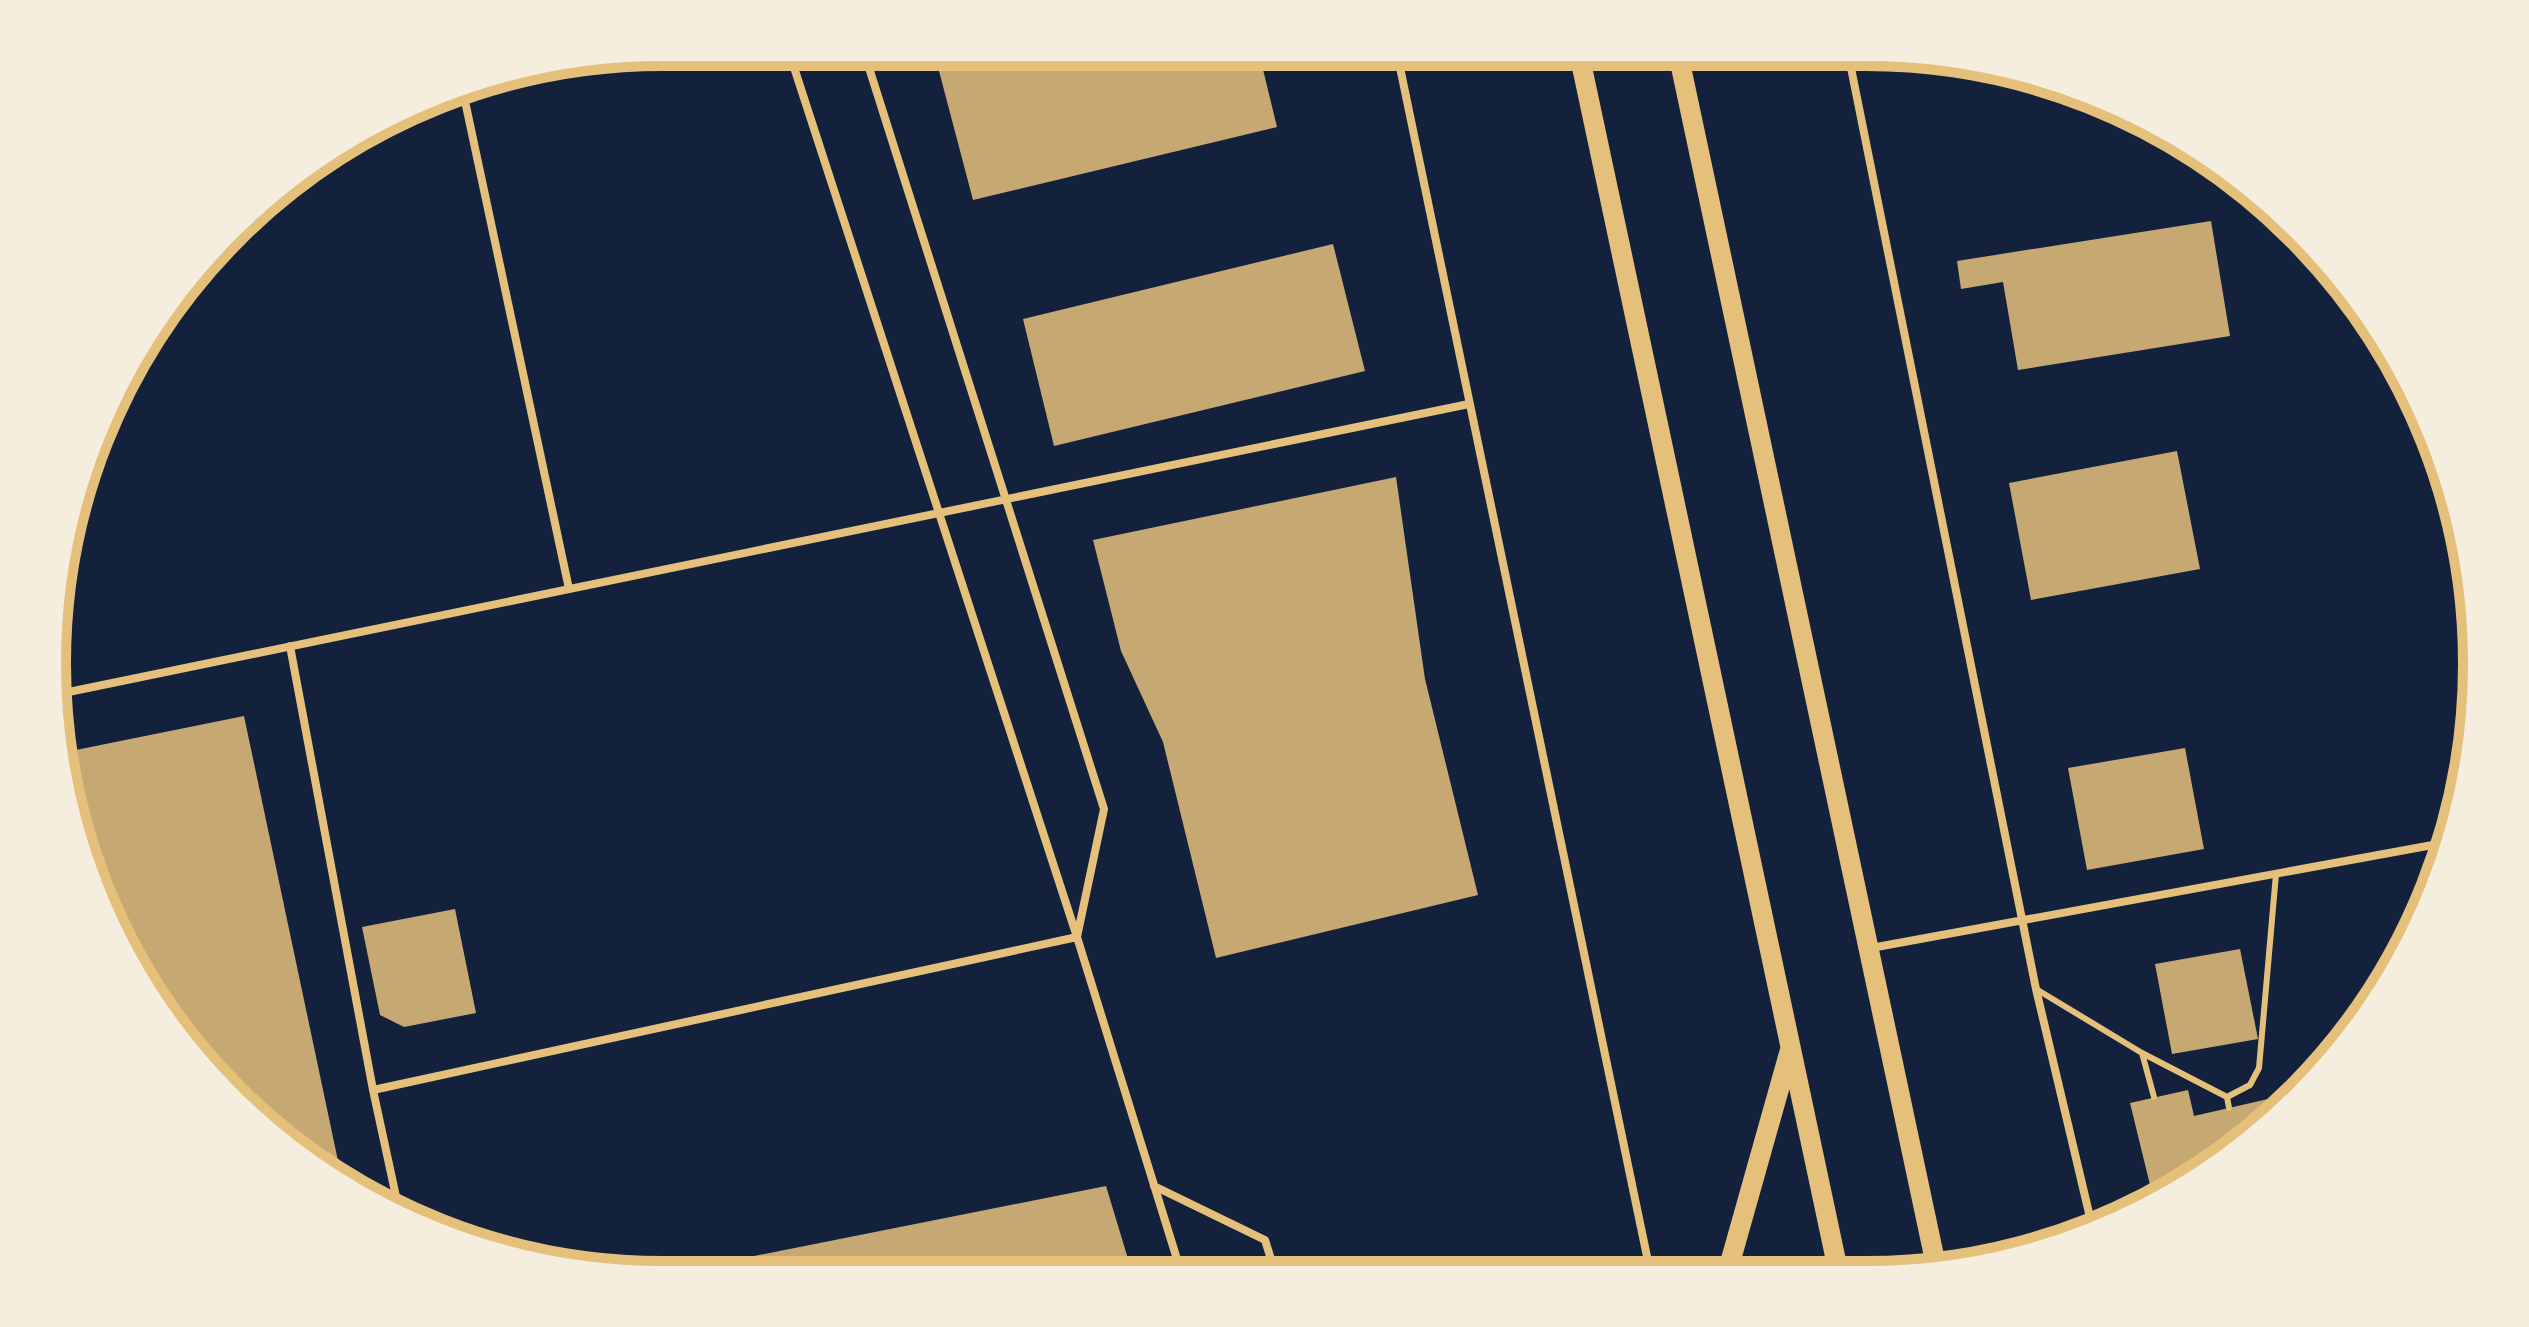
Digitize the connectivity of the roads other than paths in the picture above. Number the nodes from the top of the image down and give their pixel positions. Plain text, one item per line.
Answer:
1 (794, 66) edge
2 (869, 66) edge
3 (1400, 66) edge
4 (1582, 66) edge
5 (1681, 66) edge
6 (1851, 66) edge
7 (465, 100) edge
8 (1469, 404) junction
9 (1009, 499) junction
10 (938, 514) junction
11 (569, 589) junction
12 (290, 646) junction
13 (67, 692) edge
14 (2435, 845) edge
15 (2276, 874) junction
16 (2023, 921) junction
17 (1077, 937) junction
18 (1870, 949) junction
19 (2036, 989) junction
20 (1791, 1046) junction
21 (2142, 1053) junction
22 (373, 1090) junction
23 (2154, 1097) dead end
24 (2227, 1097) junction
25 (2229, 1108) dead end
26 (1154, 1186) junction
27 (396, 1198) edge
28 (2090, 1217) edge
29 (1934, 1257) edge
30 (1178, 1261) edge
31 (1272, 1261) edge
32 (1648, 1261) edge
33 (1731, 1261) edge
34 (1836, 1261) edge

1 - 10 street
2 - 9 street
3 - 8 street
4 - 20 main road
5 - 18 main road
6 - 16 street
7 - 11 street
8 - 9 street
8 - 32 street
9 - 10 street
9 - 17 street
10 - 11 street
10 - 17 street
11 - 12 street
12 - 13 street
12 - 22 street
14 - 15 street
15 - 16 street
15 - 24 lane
16 - 18 street
16 - 19 street
17 - 22 street
17 - 26 street
18 - 29 main road
19 - 21 lane
19 - 28 street
20 - 33 main road
20 - 34 main road
21 - 23 lane
21 - 24 lane
22 - 27 street
24 - 25 lane
26 - 30 street
26 - 31 street

